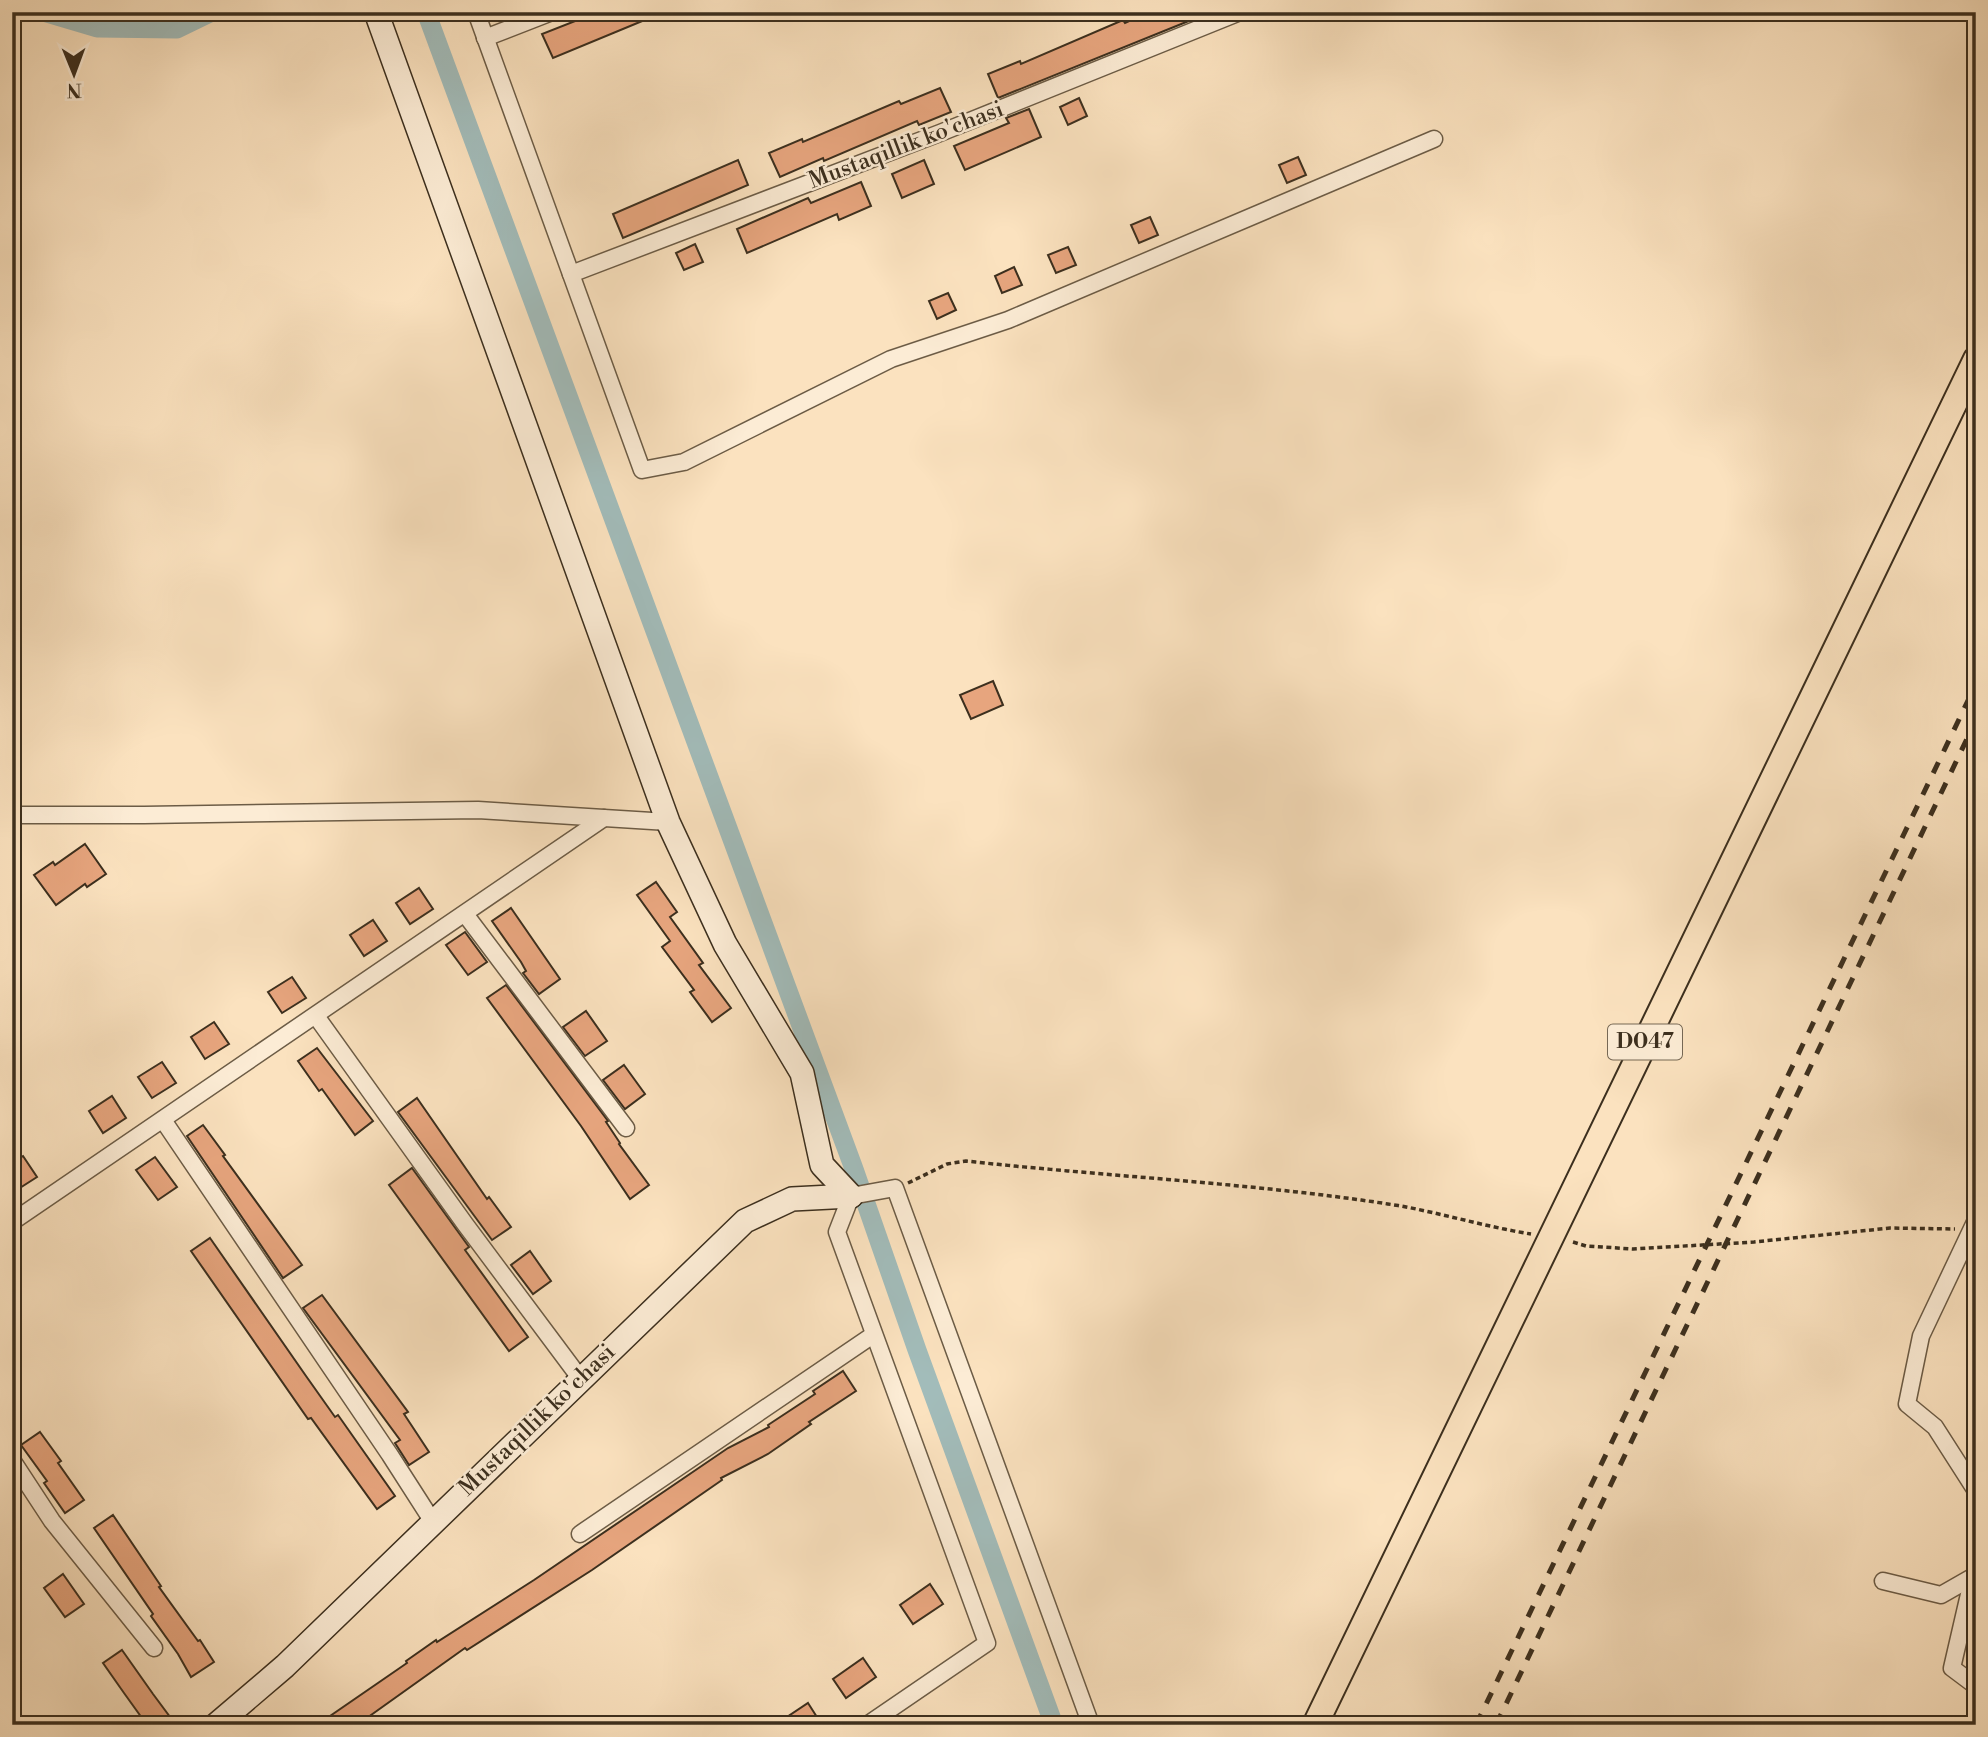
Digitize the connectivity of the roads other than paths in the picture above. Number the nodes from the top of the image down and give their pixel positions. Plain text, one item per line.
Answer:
1 (376, 12) edge
2 (476, 12) edge
3 (552, 12) edge
4 (1240, 12) edge
5 (485, 38) junction
6 (1434, 139) dead end
7 (571, 274) junction
8 (1976, 359) edge
9 (12, 814) edge
10 (604, 818) junction
11 (668, 822) junction
12 (465, 914) junction
13 (316, 1016) junction
14 (163, 1120) junction
15 (626, 1128) dead end
16 (851, 1196) junction
17 (12, 1222) edge
18 (1974, 1226) edge
19 (873, 1335) junction
20 (580, 1378) junction
21 (12, 1460) edge
22 (1976, 1491) edge
23 (433, 1522) junction
24 (580, 1534) dead end
25 (1974, 1576) edge
26 (1882, 1581) dead end
27 (154, 1648) dead end
28 (1976, 1686) edge
29 (216, 1725) edge
30 (867, 1725) edge
31 (1091, 1725) edge
32 (1315, 1725) edge

1 - 11 street
2 - 5 street
3 - 5 street
4 - 7 street, Mustaqillik ko'chasi
5 - 7 street
6 - 7 street
8 - 32 main road, D047
9 - 10 street
10 - 11 street
10 - 12 street
11 - 16 street
12 - 13 street
12 - 15 street
13 - 14 street
13 - 20 street
14 - 17 street
14 - 23 street
16 - 19 street
16 - 20 street, Mustaqillik ko'chasi
16 - 31 street, Mustaqillik ko'chasi
18 - 22 street
19 - 24 street
19 - 30 street
20 - 23 street, Mustaqillik ko'chasi
21 - 27 street
23 - 29 street, Mustaqillik ko'chasi
25 - 26 street
25 - 28 street

